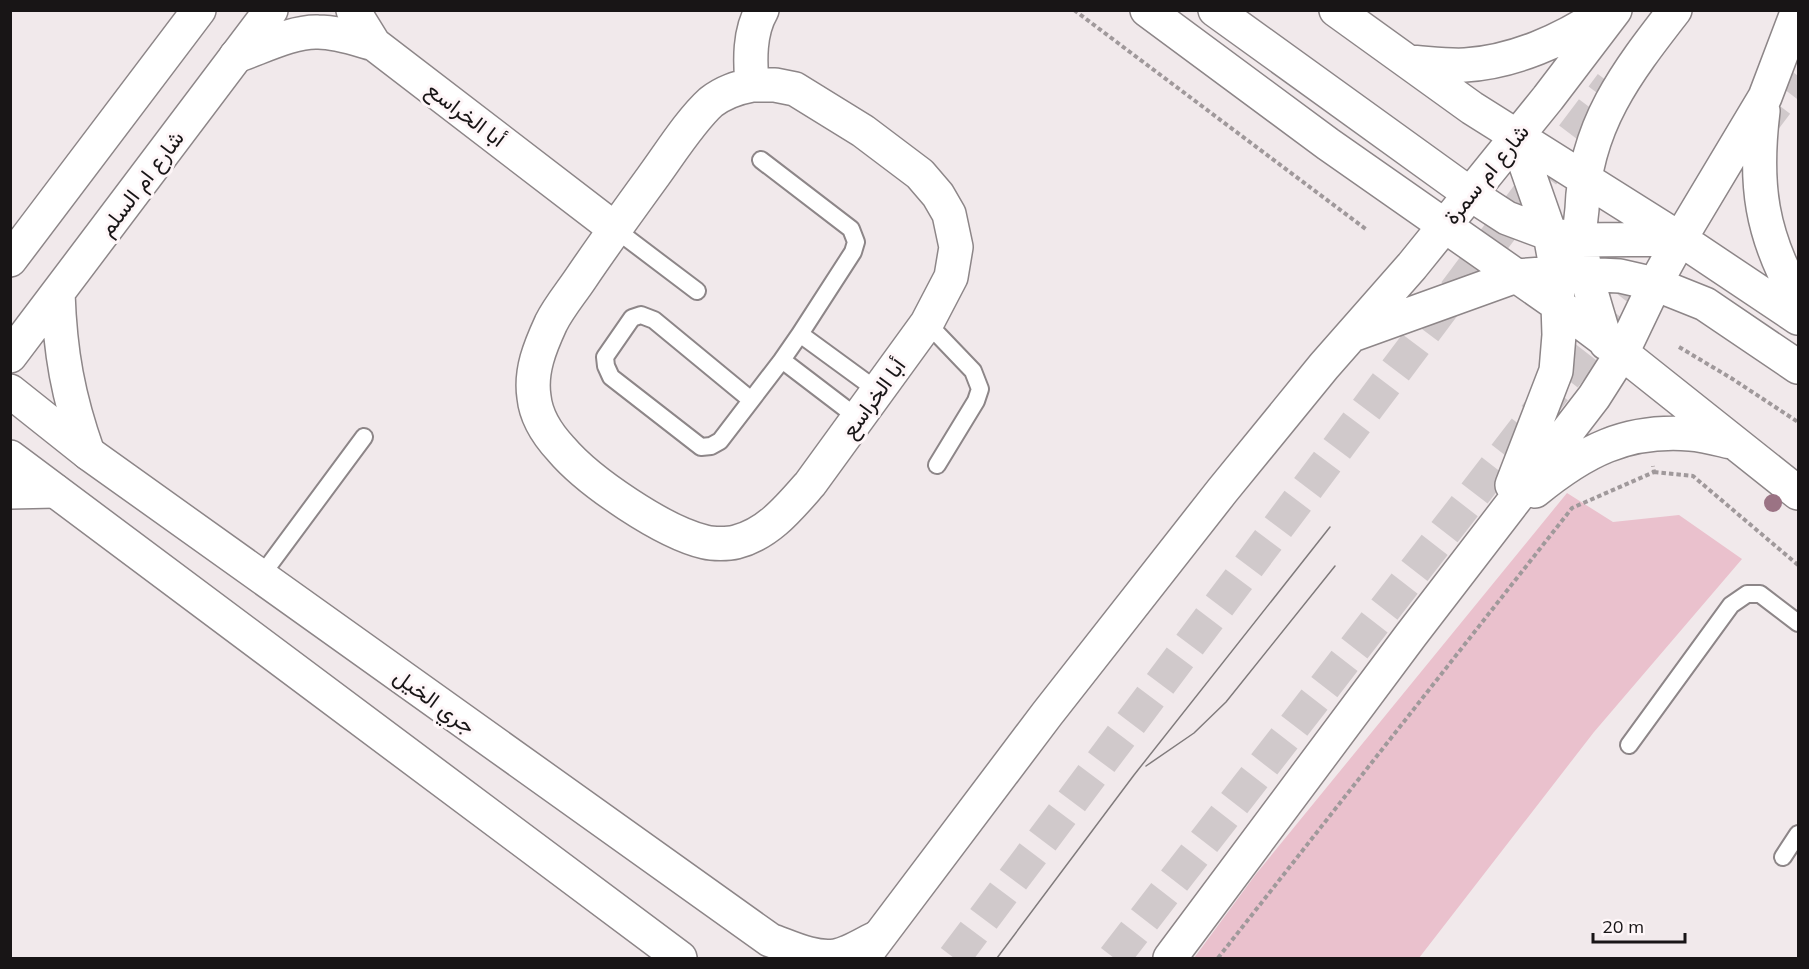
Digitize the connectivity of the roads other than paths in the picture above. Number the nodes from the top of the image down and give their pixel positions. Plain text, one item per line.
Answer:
1 (271, 10) edge
2 (353, 10) edge
3 (762, 10) edge
4 (1147, 10) edge
5 (1215, 10) edge
6 (1336, 10) edge
7 (1607, 10) edge
8 (1614, 10) edge
9 (1675, 10) edge
10 (1798, 10) edge
11 (192, 17) edge
12 (374, 44) junction
13 (236, 56) junction
14 (1409, 62) junction
15 (752, 85) junction
16 (1765, 97) junction
17 (1516, 137) junction
18 (761, 160) dead end
19 (1583, 179) junction
20 (1470, 194) junction
21 (39, 225) junction
22 (1444, 226) junction
23 (615, 229) junction
24 (1565, 237) junction
25 (1680, 239) junction
26 (10, 241) edge
27 (10, 260) edge
28 (1572, 274) junction
29 (1516, 276) junction
30 (1655, 284) junction
31 (697, 291) dead end
32 (58, 293) junction
33 (1798, 299) edge
34 (1558, 305) junction
35 (1798, 318) edge
36 (927, 323) junction
37 (800, 334) junction
38 (1353, 334) junction
39 (1614, 348) junction
40 (10, 356) edge
41 (782, 360) junction
42 (1798, 368) edge
43 (10, 391) edge
44 (878, 391) junction
45 (751, 399) junction
46 (858, 418) junction
47 (364, 437) dead end
48 (1735, 442) junction
49 (88, 453) junction
50 (10, 457) edge
51 (937, 465) dead end
52 (55, 491) junction
53 (10, 492) edge
54 (1798, 493) edge
55 (1500, 518) junction
56 (261, 576) junction
57 (1798, 622) edge
58 (1629, 745) dead end
59 (1798, 834) edge
60 (1783, 856) dead end
61 (870, 948) edge
62 (680, 958) edge
63 (1170, 958) edge

1 - 13 street, شارع ام السلم
2 - 12 street, أبا الخراسع
3 - 15 street
4 - 22 street
5 - 20 street
6 - 14 street
7 - 14 street
8 - 17 street, شارع ام سمرة
9 - 19 street
10 - 16 street
11 - 21 street
12 - 13 street, أبا الخراسع
12 - 23 street, أبا الخراسع
13 - 32 street, شارع ام السلم
14 - 17 street
15 - 23 street, أبا الخراسع
15 - 36 street, أبا الخراسع
16 - 25 street
16 - 33 street
17 - 19 street
17 - 20 street, شارع ام سمرة
17 - 24 street
18 - 37 lane
19 - 24 street
19 - 25 street
20 - 22 street, شارع ام سمرة
20 - 24 street
21 - 26 street
21 - 27 street
22 - 29 street
22 - 38 street, شارع ام سمرة
23 - 31 lane
23 - 46 street, أبا الخراسع
24 - 25 street
24 - 28 street
25 - 30 street
25 - 35 street
28 - 29 street
28 - 30 street
28 - 34 street
28 - 39 street
29 - 34 street
29 - 38 street
30 - 39 street
30 - 42 street
32 - 40 street, شارع ام السلم
32 - 49 street
34 - 39 street
34 - 55 street
36 - 44 street, أبا الخراسع
36 - 51 lane
37 - 41 lane
37 - 44 lane
38 - 61 street, شارع ام سمرة
39 - 48 street
39 - 55 street
41 - 45 lane
41 - 46 lane
43 - 49 street, جري الخيل
44 - 46 street, أبا الخراسع
45 - 45 lane
47 - 56 lane
48 - 54 street
48 - 55 street
49 - 56 street, جري الخيل
50 - 52 street
52 - 53 street
52 - 62 street
55 - 63 street
56 - 61 street, جري الخيل
57 - 58 lane
59 - 60 lane

